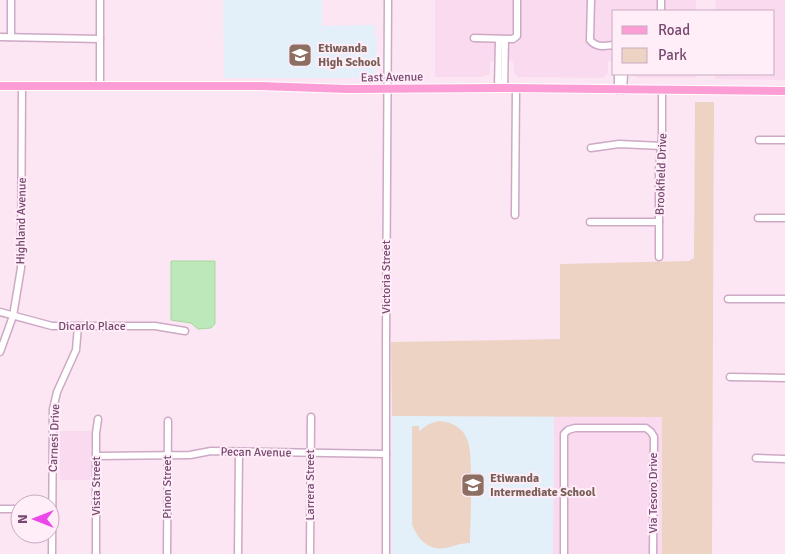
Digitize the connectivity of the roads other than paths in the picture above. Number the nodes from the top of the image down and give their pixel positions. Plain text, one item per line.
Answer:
1 (11, 0) edge
2 (100, 0) edge
3 (388, 0) edge
4 (517, 0) edge
5 (591, 0) edge
6 (0, 37) edge
7 (11, 37) junction
8 (474, 38) dead end
9 (100, 39) junction
10 (502, 39) junction
11 (612, 45) edge
12 (618, 75) edge
13 (624, 75) edge
14 (0, 86) edge
15 (22, 86) junction
16 (100, 86) junction
17 (387, 88) junction
18 (501, 88) junction
19 (516, 88) junction
20 (620, 90) junction
21 (662, 90) junction
22 (785, 91) edge
23 (759, 140) dead end
24 (785, 140) edge
25 (662, 146) junction
26 (592, 148) dead end
27 (514, 215) dead end
28 (758, 218) dead end
29 (785, 218) edge
30 (590, 222) dead end
31 (659, 222) junction
32 (659, 258) dead end
33 (728, 299) dead end
34 (785, 299) edge
35 (0, 312) edge
36 (13, 316) junction
37 (78, 326) junction
38 (185, 331) dead end
39 (0, 352) edge
40 (730, 377) dead end
41 (785, 378) edge
42 (311, 417) dead end
43 (98, 419) dead end
44 (168, 421) dead end
45 (239, 452) junction
46 (310, 453) junction
47 (386, 454) junction
48 (96, 456) junction
49 (167, 456) junction
50 (756, 458) dead end
51 (785, 459) edge
52 (51, 494) edge
53 (96, 554) edge
54 (167, 554) edge
55 (238, 554) edge
56 (310, 554) edge
57 (386, 554) edge
58 (564, 554) edge
59 (653, 554) edge

1 - 7 street
2 - 9 street
3 - 17 street, Victoria Street
4 - 10 street
5 - 11 street
6 - 7 street
7 - 9 street
8 - 10 street
9 - 16 street
10 - 18 street
12 - 20 street
13 - 20 street
14 - 15 main road, East Avenue
15 - 16 main road, East Avenue
15 - 36 street, Highland Avenue
16 - 17 main road, East Avenue
17 - 18 main road, East Avenue
17 - 47 street, Victoria Street
18 - 19 main road, East Avenue
19 - 20 main road, East Avenue
19 - 27 street
20 - 21 main road, East Avenue
21 - 22 main road, East Avenue
21 - 25 street, Brookfield Drive
23 - 24 street
25 - 26 street
25 - 31 street, Brookfield Drive
28 - 29 street
30 - 31 street
31 - 32 street, Brookfield Drive
33 - 34 street
35 - 36 street, Dicarlo Place
36 - 37 street, Dicarlo Place
36 - 39 street, Highland Avenue
37 - 38 street, Dicarlo Place
37 - 52 street, Carnesi Drive
40 - 41 street
42 - 46 street, Larrera Street
43 - 48 street, Vista Street
44 - 49 street, Pinon Street
45 - 46 street, Pecan Avenue
45 - 49 street, Pecan Avenue
45 - 55 street
46 - 47 street, Pecan Avenue
46 - 56 street, Larrera Street
47 - 57 street, Victoria Street
48 - 49 street, Pecan Avenue
48 - 53 street, Vista Street
49 - 54 street, Pinon Street
50 - 51 street
58 - 59 street, Via Tesoro Drive

